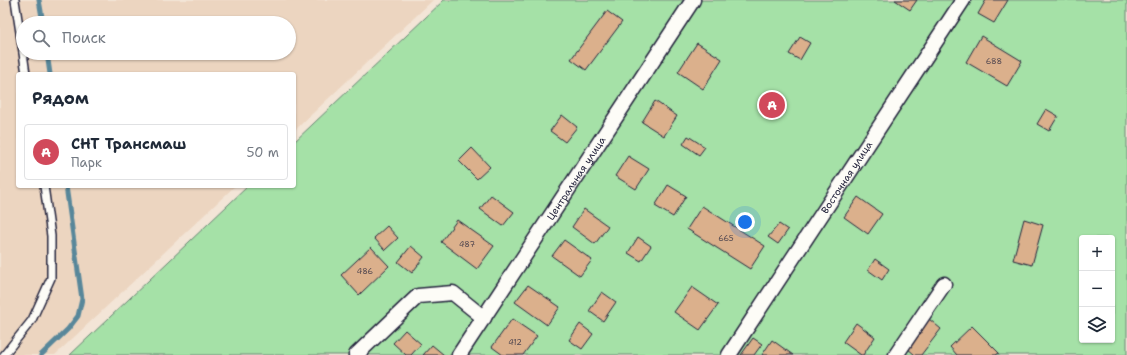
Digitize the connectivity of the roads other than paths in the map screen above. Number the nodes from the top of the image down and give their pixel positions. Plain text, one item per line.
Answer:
1 (15, 0) edge
2 (692, 0) edge
3 (963, 0) edge
4 (17, 16) edge
5 (24, 60) edge
6 (26, 72) edge
7 (44, 188) edge
8 (944, 284) dead end
9 (484, 318) junction
10 (4, 355) edge
11 (356, 355) edge
12 (459, 355) edge
13 (729, 355) edge
14 (896, 355) edge

1 - 4 lane
2 - 9 street, Центральная улица
3 - 13 street, Восточная улица
5 - 6 lane
7 - 10 lane
8 - 14 street
9 - 11 street
9 - 12 street, Центральная улица

